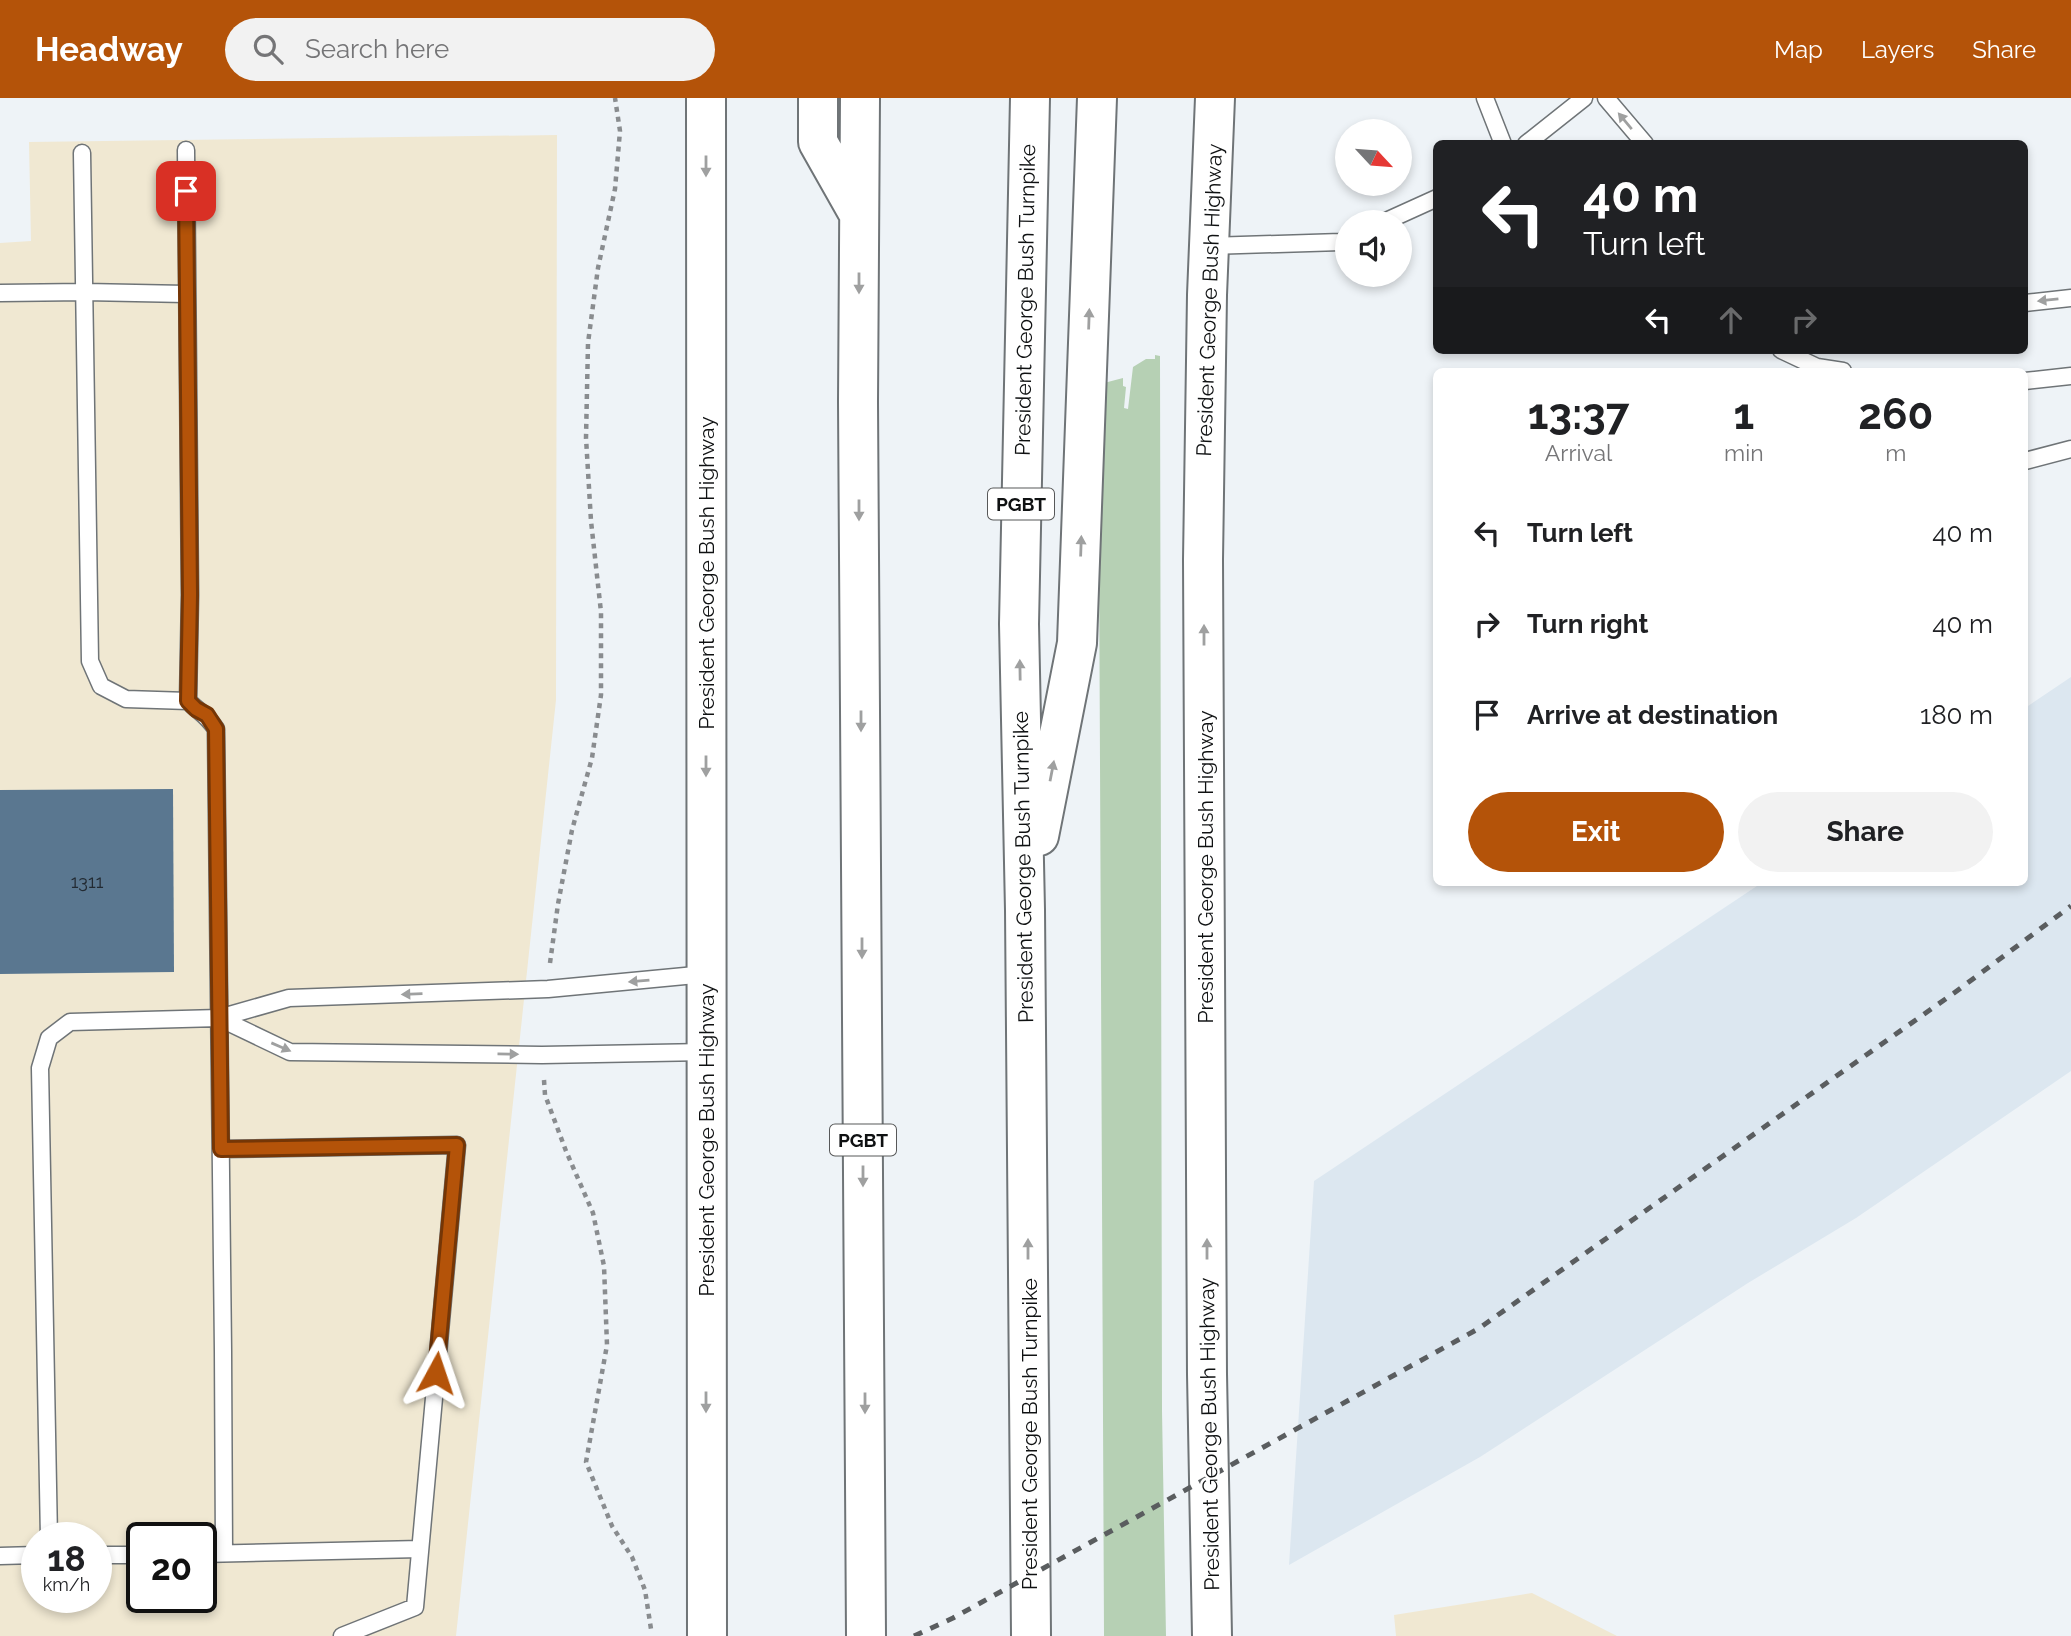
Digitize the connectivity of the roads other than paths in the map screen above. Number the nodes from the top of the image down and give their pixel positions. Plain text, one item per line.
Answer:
1 (706, 98) edge
2 (818, 98) edge
3 (860, 98) edge
4 (1030, 98) edge
5 (1097, 98) edge
6 (1215, 98) edge
7 (1485, 98) edge
8 (1584, 98) edge
9 (1606, 98) edge
10 (1501, 140) edge
11 (1531, 140) edge
12 (1641, 140) edge
13 (186, 150) dead end
14 (82, 153) dead end
15 (1433, 200) edge
16 (1410, 210) edge
17 (859, 214) junction
18 (1335, 242) edge
19 (1209, 246) junction
20 (85, 292) junction
21 (0, 293) edge
22 (186, 295) junction
23 (2071, 298) edge
24 (2028, 303) edge
25 (1790, 354) edge
26 (1824, 368) edge
27 (2071, 376) edge
28 (2028, 381) edge
29 (2071, 450) edge
30 (2028, 460) edge
31 (188, 701) junction
32 (1025, 910) junction
33 (706, 974) junction
34 (219, 1018) junction
35 (707, 1052) junction
36 (221, 1149) junction
37 (49, 1522) edge
38 (420, 1549) junction
39 (217, 1553) edge
40 (224, 1553) junction
41 (21, 1555) edge
42 (0, 1556) edge
43 (342, 1636) edge
44 (707, 1636) edge
45 (866, 1636) edge
46 (1031, 1636) edge
47 (1212, 1636) edge

1 -> 33 main road, President George Bush Highway
2 - 17 main road
3 - 17 main road, PGBT
32 -> 4 main road, President George Bush Turnpike / PGBT
32 -> 5 main road
6 - 19 main road, President George Bush Highway
7 - 10 lane
8 - 11 lane
12 -> 9 lane
13 - 22 lane
14 - 20 lane
15 - 16 lane
17 -> 45 main road, PGBT
18 - 19 lane
47 -> 19 main road, President George Bush Highway
20 - 21 lane
20 - 22 lane
20 - 31 lane
22 - 31 lane
23 -> 24 lane
25 - 26 lane
27 - 28 lane
29 - 30 lane
31 - 34 lane
46 -> 32 main road, President George Bush Turnpike / PGBT
33 -> 34 lane
33 - 35 main road, President George Bush Highway
34 -> 35 lane
34 - 36 lane
34 - 37 lane
35 -> 44 main road, President George Bush Highway
36 - 38 lane
36 - 40 lane
38 - 40 lane
38 - 43 lane
39 - 40 lane
41 - 42 lane

